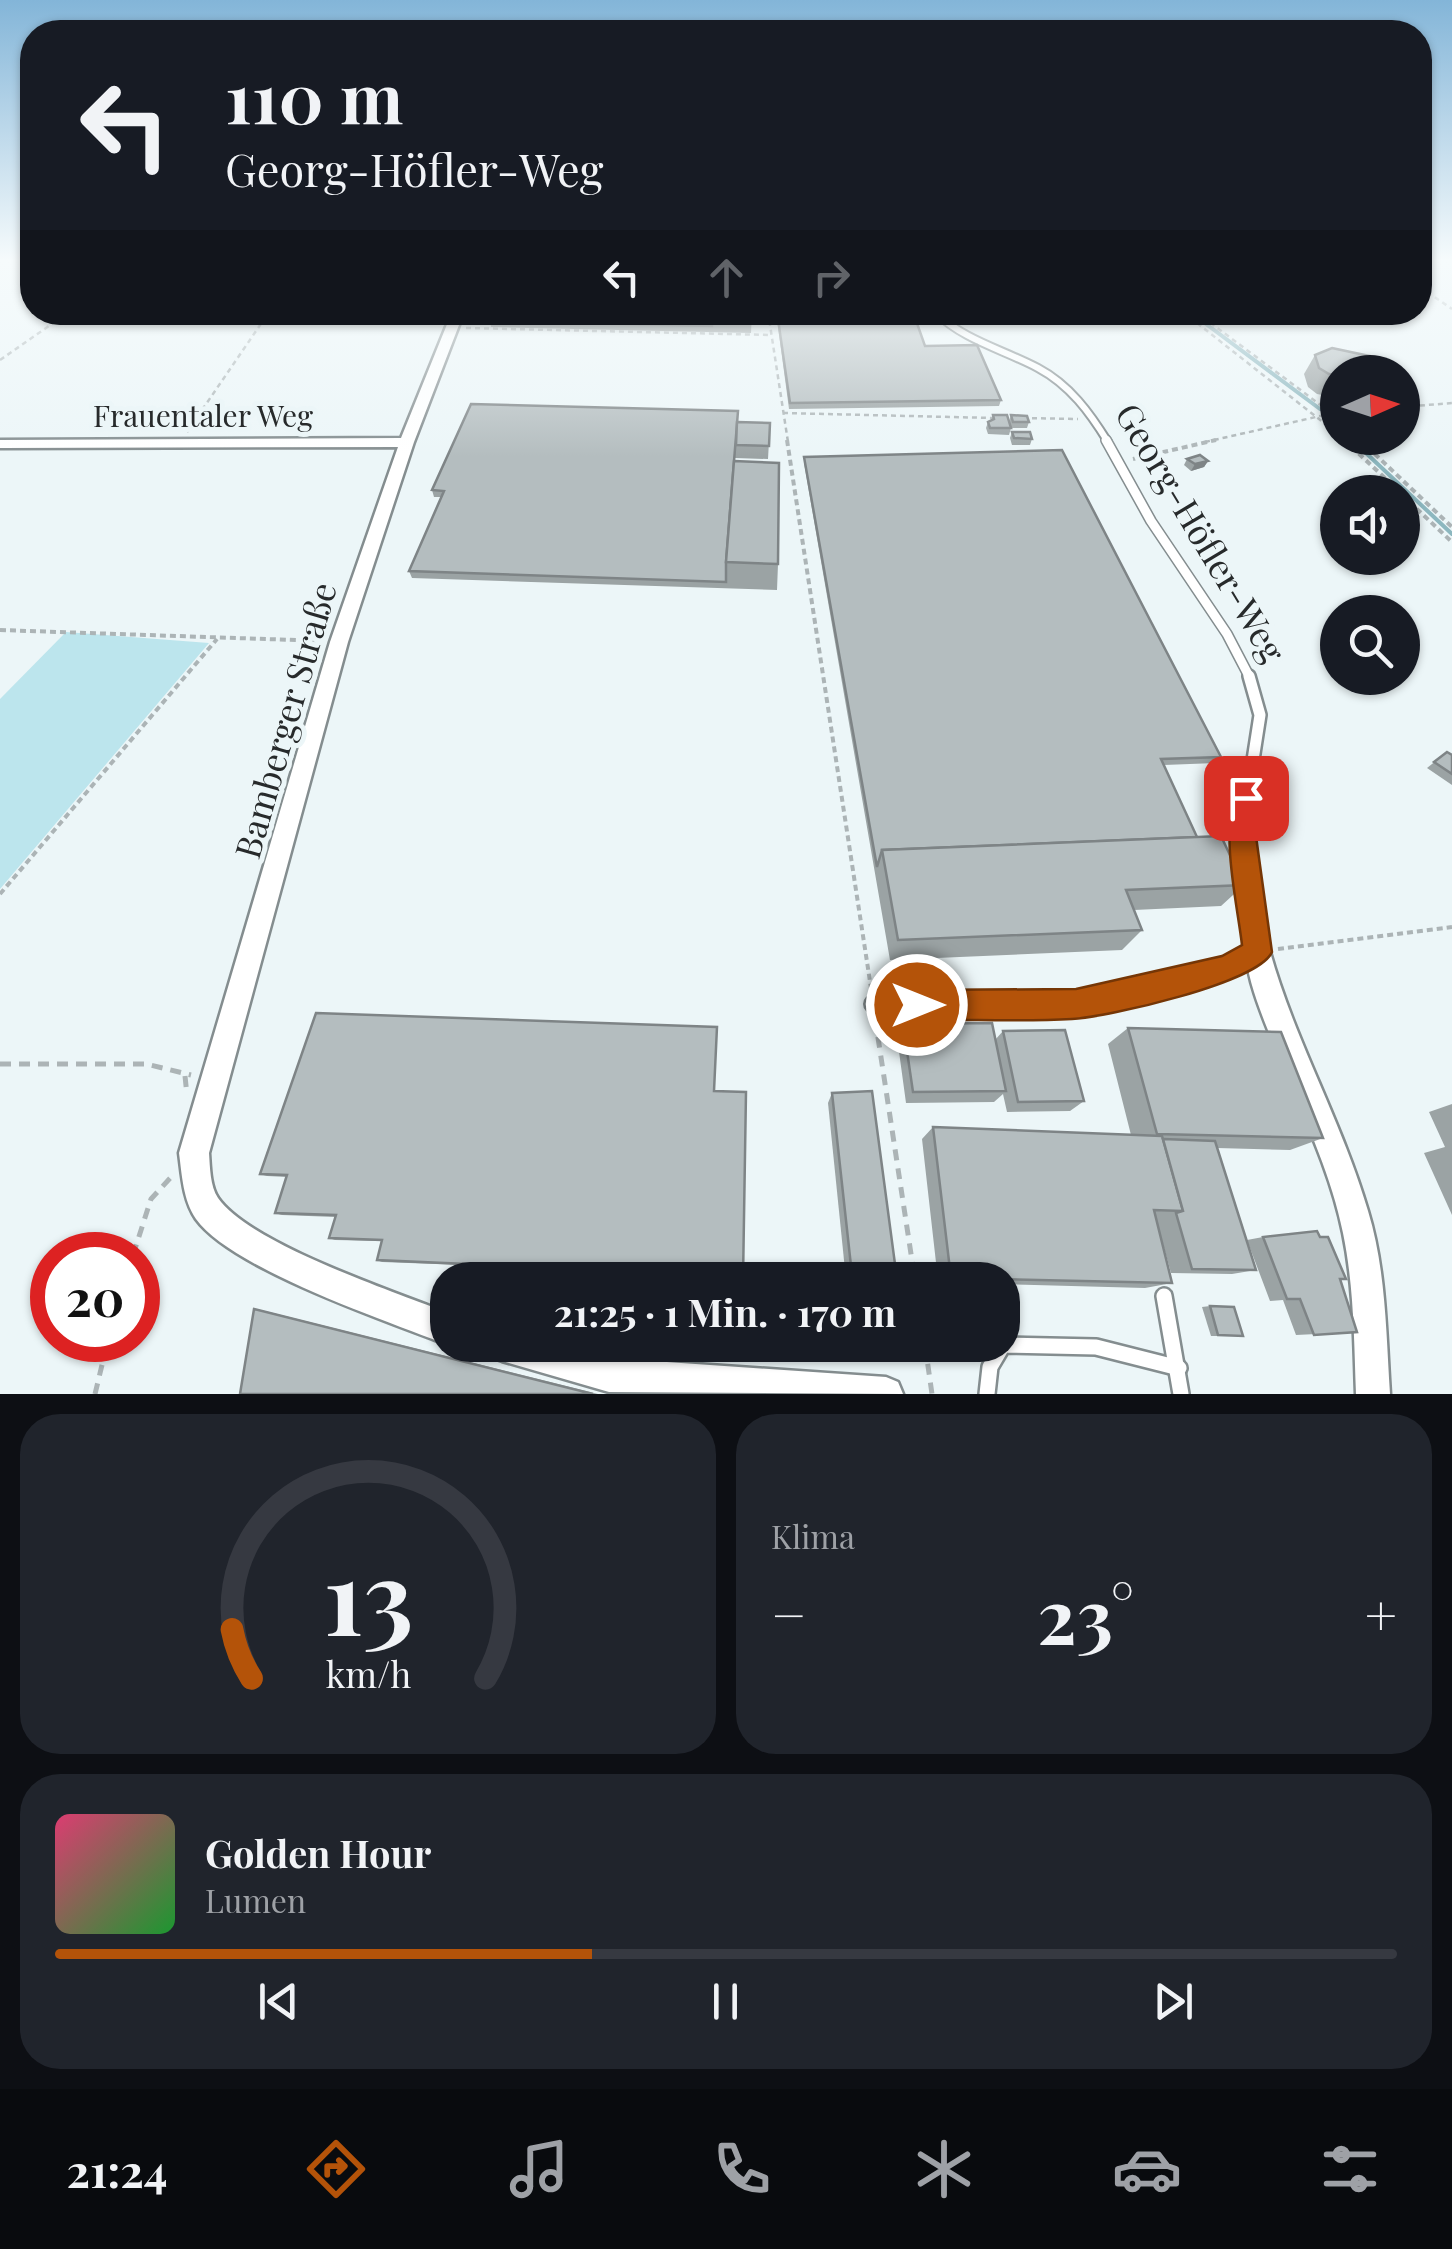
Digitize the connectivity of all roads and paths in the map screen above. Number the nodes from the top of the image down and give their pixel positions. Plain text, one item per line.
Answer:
1 (47, 327) edge
2 (259, 327) edge
3 (770, 327) edge
4 (949, 327) edge
5 (1203, 327) edge
6 (1217, 327) edge
7 (452, 328) joint
8 (771, 336) junction
9 (0, 360) edge
10 (1320, 402) edge
11 (1452, 403) edge
12 (1420, 404) edge
13 (783, 413) junction
14 (1319, 416) joint
15 (995, 418) edge
16 (1014, 418) edge
17 (1092, 420) junction
18 (407, 442) junction
19 (180, 443) junction
20 (0, 444) edge
21 (1360, 455) edge
22 (1376, 455) edge
23 (1119, 462) junction
24 (1381, 475) edge
25 (1420, 512) edge
26 (1452, 528) edge
27 (1452, 542) edge
28 (0, 630) edge
29 (218, 638) junction
30 (338, 642) junction
31 (0, 894) edge
32 (1452, 927) edge
33 (1257, 952) junction
34 (873, 1004) junction
35 (0, 1064) edge
36 (216, 1073) junction
37 (194, 1153) junction
38 (140, 1232) edge
39 (912, 1262) edge
40 (1164, 1296) edge
41 (430, 1321) edge
42 (103, 1362) edge
43 (563, 1362) edge
44 (927, 1362) edge
45 (1179, 1368) junction
46 (95, 1394) edge
47 (886, 1394) edge
48 (932, 1394) edge
49 (987, 1394) edge
50 (1181, 1394) edge
51 (1373, 1394) edge

1 - 9 path
2 - 19 path
3 - 8 path
4 - 17 lane, Georg-Höfler-Weg
5 - 14 path
6 - 10 path
7 - 8 path
7 - 18 street, Bamberger Straße
8 - 13 path
11 - 12 path
13 - 15 path
13 - 34 path
14 - 23 path
16 - 17 path
17 - 23 lane, Georg-Höfler-Weg
18 - 19 street, Frauentaler Weg
18 - 30 street, Bamberger Straße
19 - 20 street, Frauentaler Weg
21 - 24 path
22 - 26 path
23 - 33 lane, Georg-Höfler-Weg
25 - 27 path
28 - 29 path
29 - 30 path
29 - 31 path
30 - 36 street, Bamberger Straße
32 - 33 path
33 - 34 lane
33 - 51 street, Georg-Höfler-Weg
34 - 39 path
35 - 36 path
36 - 37 street, Bamberger Straße
37 - 38 path
37 - 41 street
40 - 45 lane
42 - 46 path
43 - 47 street
44 - 48 path
45 - 49 lane
45 - 50 lane

